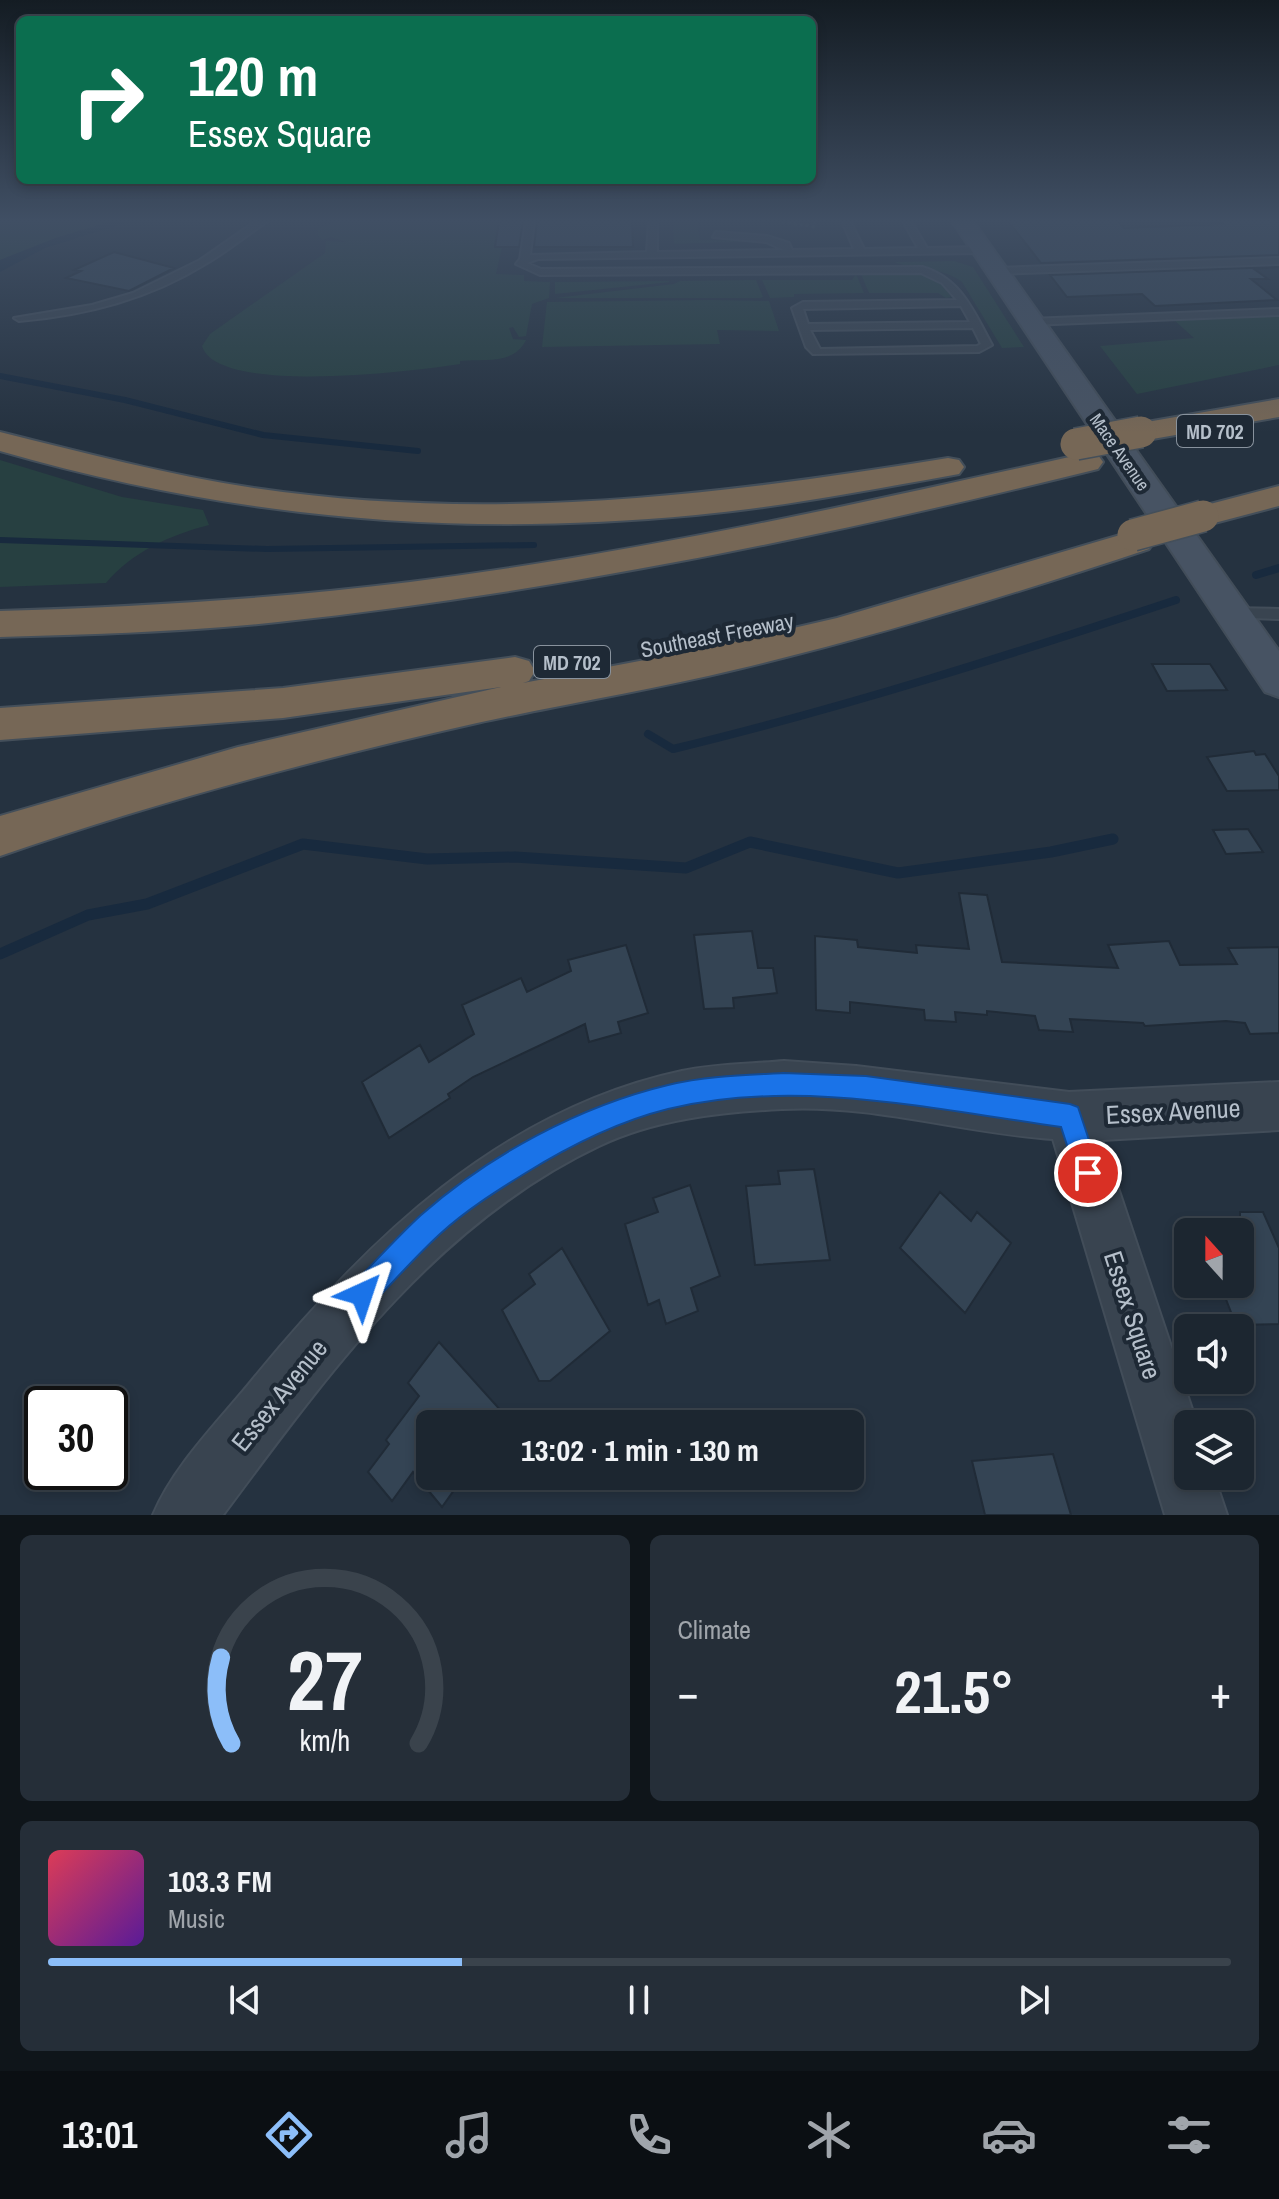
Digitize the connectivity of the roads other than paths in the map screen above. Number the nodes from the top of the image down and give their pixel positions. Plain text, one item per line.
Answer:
1 (148, 292) edge
2 (956, 292) edge
3 (1010, 292) edge
4 (962, 303) junction
5 (1279, 312) edge
6 (19, 318) dead end
7 (1030, 322) junction
8 (975, 325) junction
9 (804, 327) junction
10 (1279, 408) edge
11 (1279, 415) edge
12 (1146, 439) junction
13 (13, 446) edge
14 (1082, 453) junction
15 (1265, 500) edge
16 (1135, 538) junction
17 (1231, 613) junction
18 (1279, 614) edge
19 (0, 624) edge
20 (1279, 682) edge
21 (0, 724) edge
22 (0, 836) edge
23 (1279, 1106) edge
24 (1070, 1116) junction
25 (184, 1515) edge
26 (1196, 1515) edge

1 - 6 lane
2 - 4 lane
3 - 7 main road, Mace Avenue
4 - 8 lane
4 - 9 lane
5 - 7 lane
7 - 17 main road, Mace Avenue
8 - 9 lane
8 - 9 lane
10 - 12 highway
11 - 12 highway, MD 702
12 - 14 highway, MD 702
13 - 14 highway
14 - 19 highway, MD 702
15 - 16 highway, bridge
16 - 21 highway, Southeast Freeway / MD 702
16 - 22 highway
17 - 18 lane
17 - 20 main road, Mace Avenue
23 - 24 street, Essex Avenue
24 - 25 street, Essex Avenue
24 - 26 street, Essex Square

